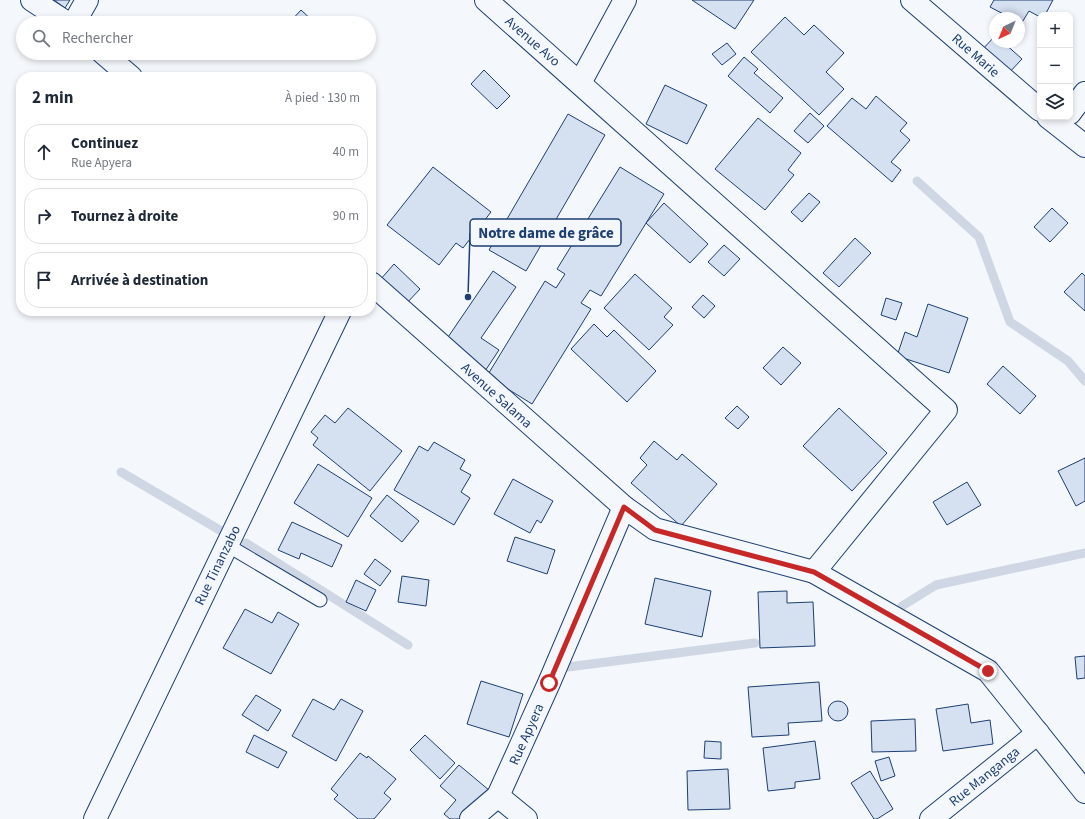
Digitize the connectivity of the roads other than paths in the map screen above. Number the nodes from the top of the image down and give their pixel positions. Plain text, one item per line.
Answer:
1 (32, 0) edge
2 (87, 0) edge
3 (486, 0) edge
4 (625, 0) edge
5 (912, 0) edge
6 (56, 16) edge
7 (78, 16) edge
8 (111, 60) edge
9 (125, 72) edge
10 (580, 83) junction
11 (1085, 92) edge
12 (1073, 106) edge
13 (1037, 107) edge
14 (1062, 120) edge
15 (1085, 146) edge
16 (376, 287) edge
17 (338, 316) edge
18 (624, 507) junction
19 (227, 545) junction
20 (814, 572) junction
21 (320, 600) dead end
22 (1038, 733) junction
23 (1085, 792) edge
24 (498, 796) junction
25 (95, 819) edge
26 (471, 819) edge
27 (526, 819) edge
28 (931, 819) edge

1 - 6 street
2 - 7 street
3 - 10 street, Avenue Avo
4 - 10 street
5 - 13 street, Rue Marie
8 - 9 street
10 - 20 street, Avenue Avo
11 - 12 street
14 - 15 street
16 - 18 street, Avenue Salama
17 - 19 street, Rue Tinanzabo
18 - 20 street, Avenue Salama
18 - 24 street, Rue Apyera
19 - 21 lane
19 - 25 street, Rue Tinanzabo
20 - 22 street, Avenue Salama
22 - 23 street, Avenue Salama
22 - 28 street, Rue Manganga
24 - 26 street, Rue Apyera
24 - 27 street

